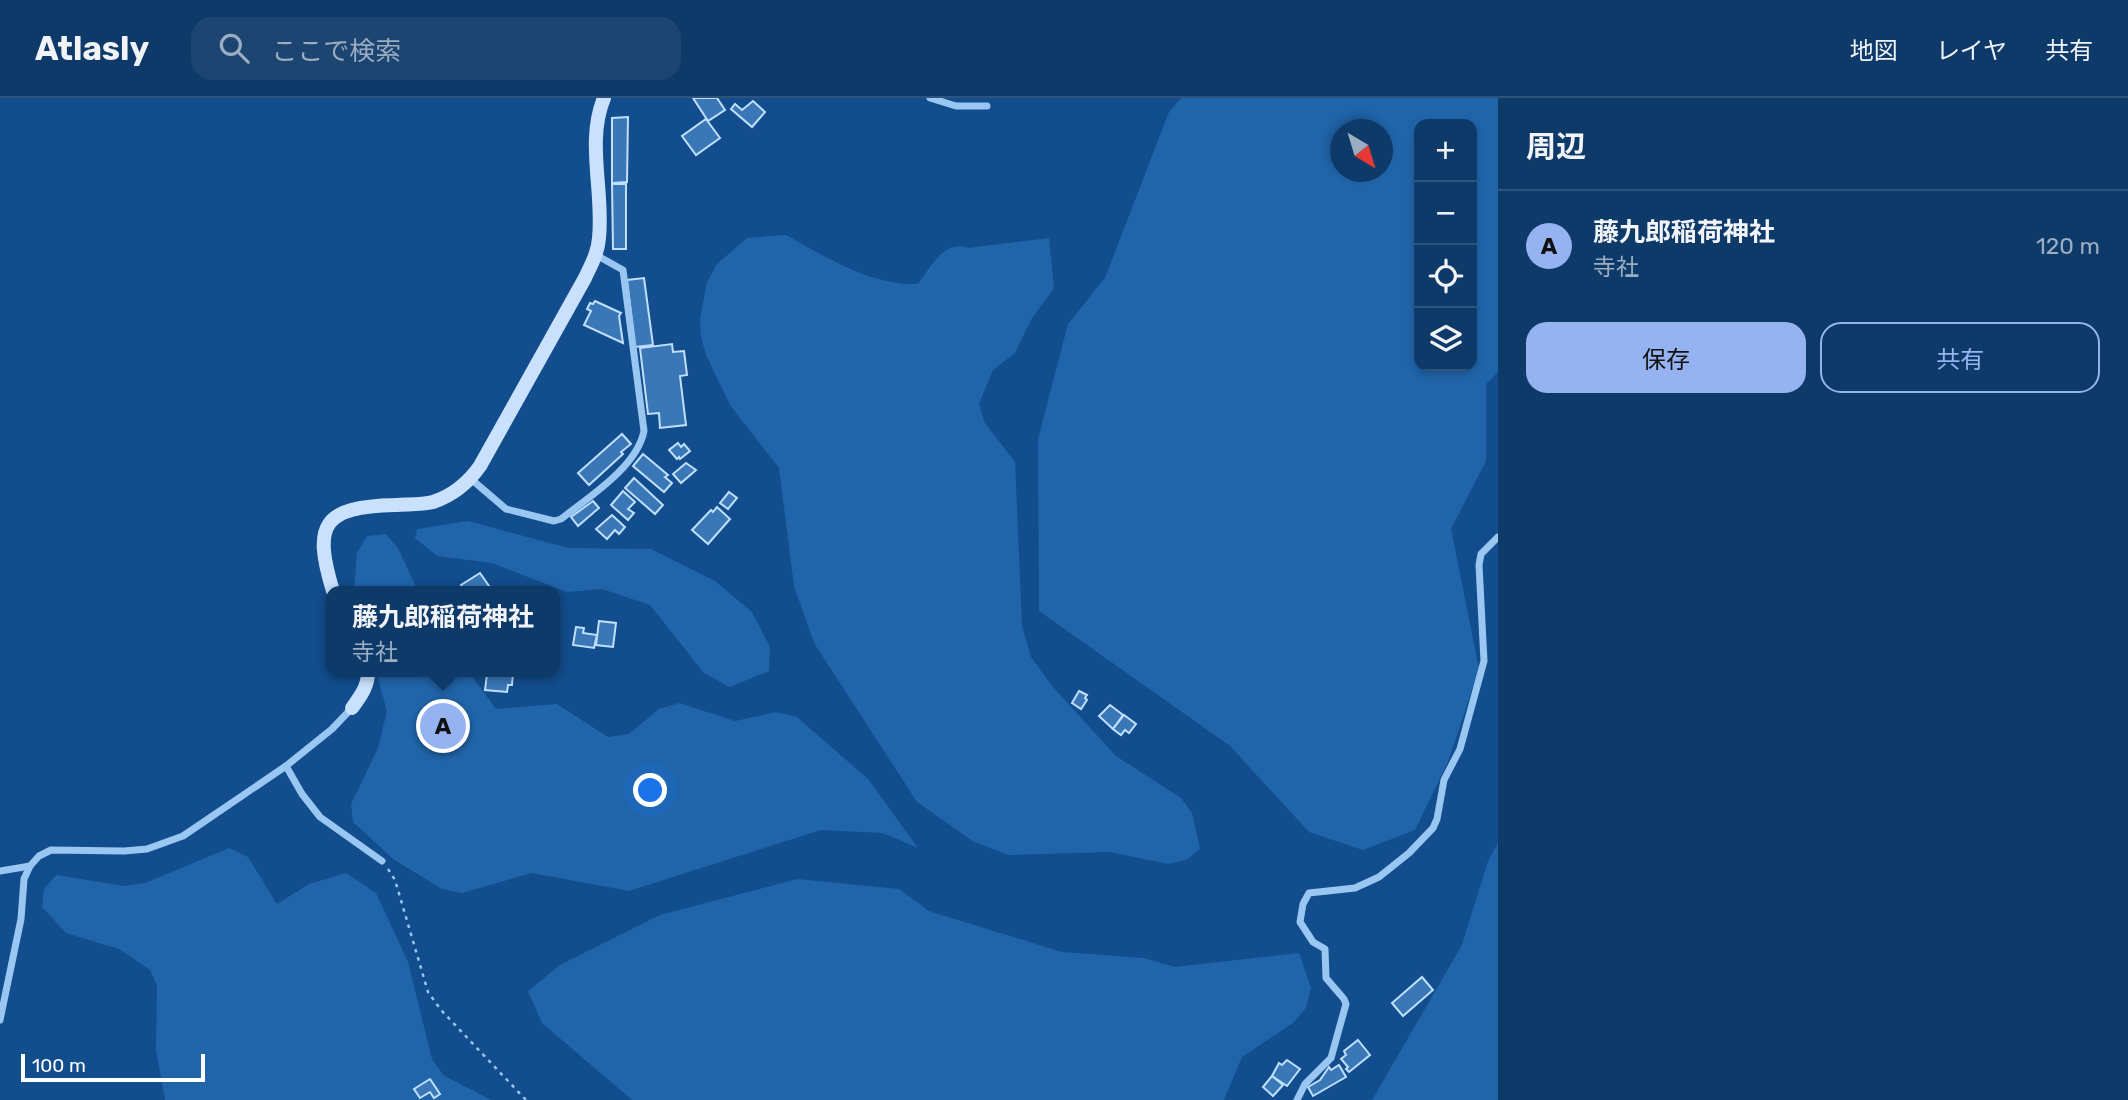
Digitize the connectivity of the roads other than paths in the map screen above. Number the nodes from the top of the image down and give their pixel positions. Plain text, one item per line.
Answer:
1 (604, 98) edge
2 (930, 98) edge
3 (987, 107) dead end
4 (596, 255) junction
5 (471, 479) junction
6 (1498, 537) edge
7 (332, 586) edge
8 (368, 677) edge
9 (352, 708) joint
10 (286, 766) junction
11 (382, 861) road end
12 (30, 866) junction
13 (0, 871) edge
14 (0, 1020) edge
15 (1297, 1100) edge

1 - 4 street
2 - 3 street
4 - 5 street
4 - 5 street
5 - 7 street
6 - 15 street
8 - 9 street
9 - 10 street
10 - 11 street
10 - 12 street
12 - 13 street
12 - 14 street

